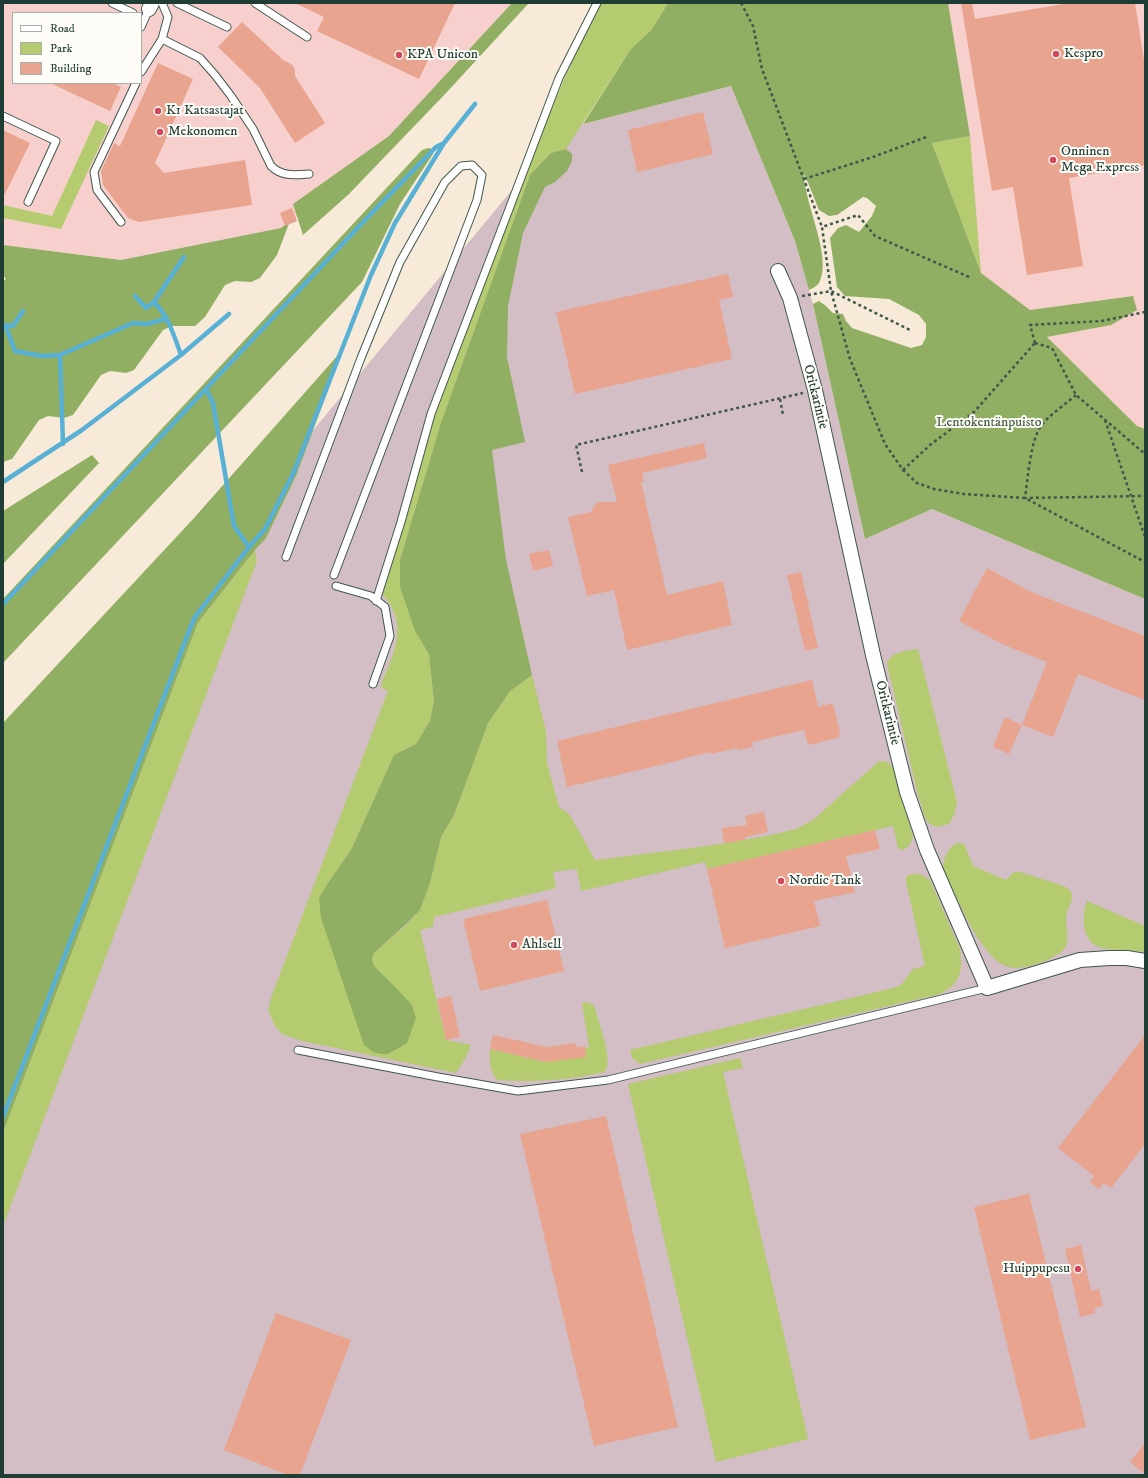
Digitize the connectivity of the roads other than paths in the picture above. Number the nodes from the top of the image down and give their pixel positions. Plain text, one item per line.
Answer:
1 (112, 3) edge
2 (177, 3) edge
3 (255, 3) edge
4 (597, 3) edge
5 (154, 8) edge
6 (131, 12) edge
7 (142, 26) edge
8 (227, 27) dead end
9 (307, 37) dead end
10 (162, 39) junction
11 (142, 70) edge
12 (136, 84) edge
13 (3, 116) edge
14 (309, 174) dead end
15 (28, 202) dead end
16 (121, 222) dead end
17 (778, 271) dead end
18 (286, 557) dead end
19 (334, 575) dead end
20 (336, 586) dead end
21 (376, 601) junction
22 (373, 684) dead end
23 (1145, 961) edge
24 (987, 988) junction
25 (298, 1050) dead end

1 - 6 lane
2 - 8 lane
3 - 9 lane
4 - 21 lane
5 - 7 lane
5 - 10 lane
10 - 11 lane
10 - 14 lane
12 - 16 lane
13 - 15 lane
17 - 24 street, Oritkarintie
18 - 19 lane
20 - 21 lane
21 - 22 lane
23 - 24 street
24 - 25 lane

